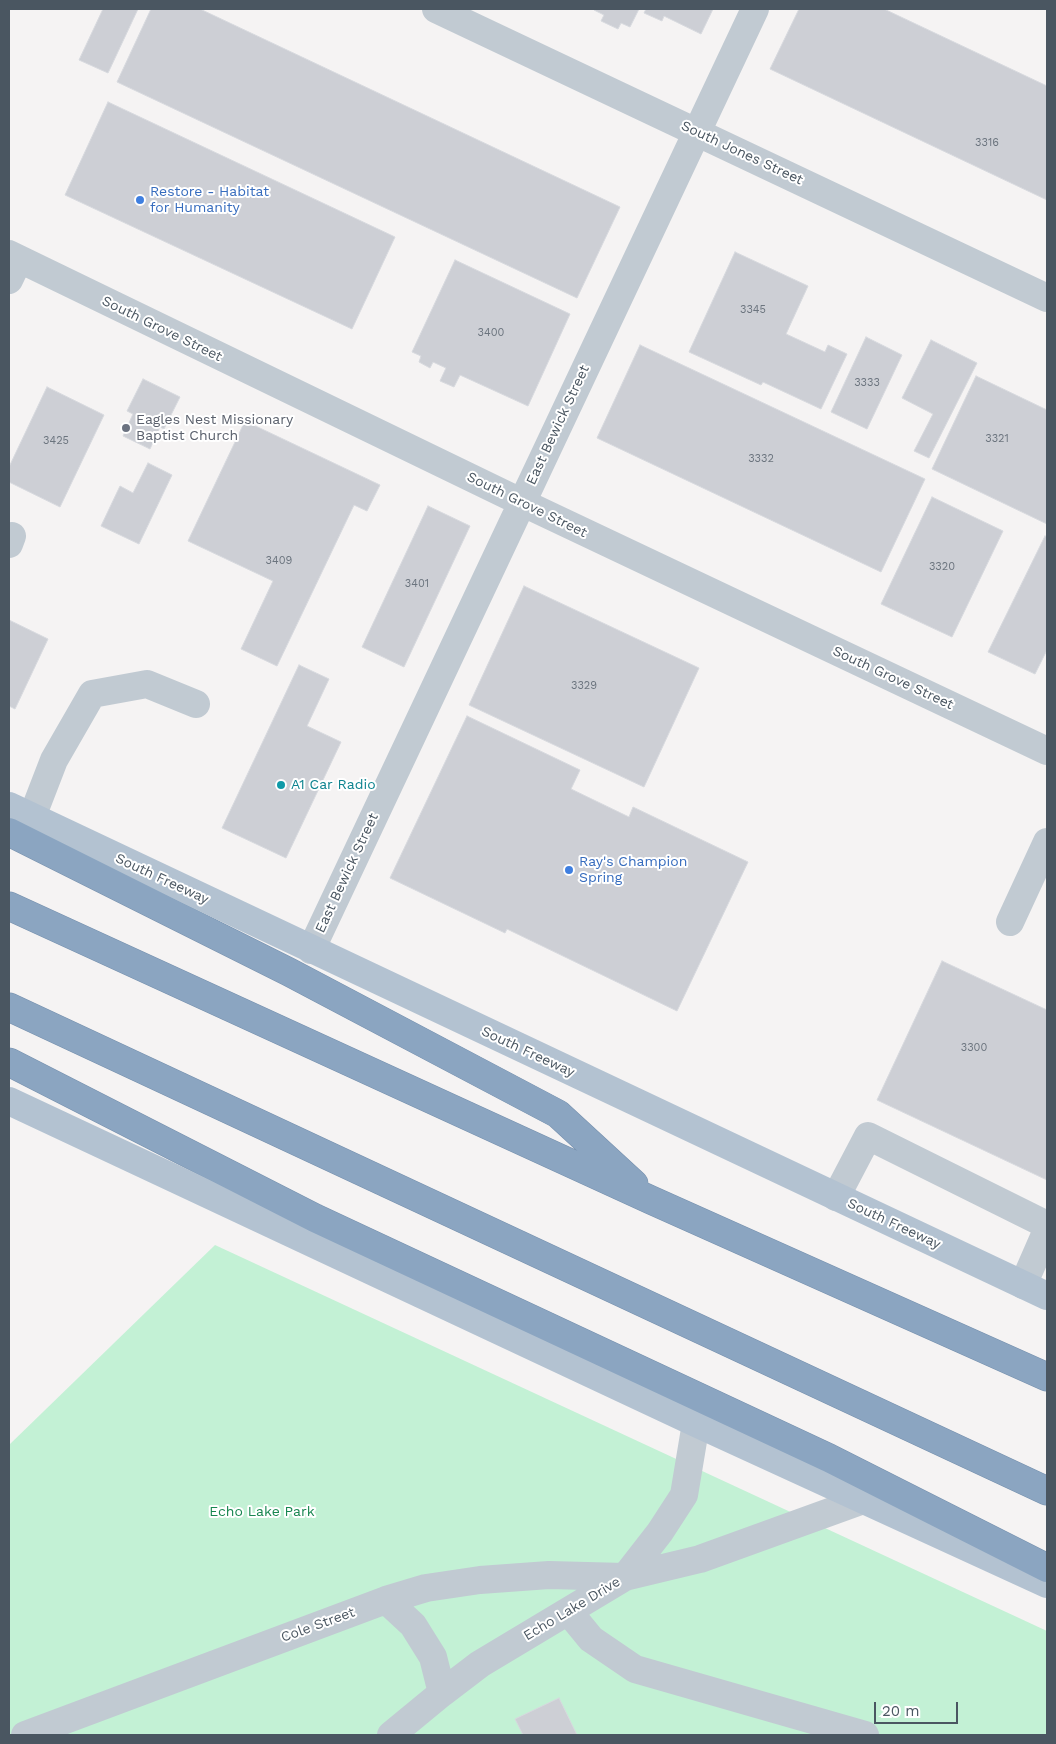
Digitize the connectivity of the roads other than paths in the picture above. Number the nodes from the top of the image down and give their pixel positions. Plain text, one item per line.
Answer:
1 (436, 9) edge
2 (755, 9) edge
3 (697, 132) junction
4 (12, 265) edge
5 (1047, 298) edge
6 (521, 502) junction
7 (196, 704) dead end
8 (1047, 751) edge
9 (20, 811) edge
10 (9, 832) edge
11 (1047, 842) edge
12 (9, 906) edge
13 (1010, 922) dead end
14 (311, 950) junction
15 (9, 1007) edge
16 (9, 1062) edge
17 (9, 1101) edge
18 (836, 1197) junction
19 (651, 1200) junction
20 (1047, 1225) edge
21 (1047, 1230) edge
22 (1023, 1284) junction
23 (1047, 1296) edge
24 (1047, 1377) edge
25 (696, 1423) junction
26 (1047, 1491) edge
27 (863, 1500) junction
28 (1047, 1568) edge
29 (624, 1577) junction
30 (1047, 1584) edge
31 (386, 1600) junction
32 (568, 1611) junction
33 (442, 1693) junction
34 (25, 1735) edge
35 (391, 1735) edge
36 (865, 1735) edge

1 - 3 street, South Jones Street
2 - 3 street, East Bewick Street
3 - 5 street, South Jones Street
3 - 6 street, East Bewick Street
4 - 6 street, South Grove Street
6 - 8 street, South Grove Street
6 - 14 street, East Bewick Street
7 - 9 street
9 - 14 main road, South Freeway
10 - 19 highway
11 - 13 street
12 - 19 highway
14 - 18 main road, South Freeway
15 - 26 highway
16 - 28 highway
17 - 25 main road
18 - 20 street
18 - 22 main road, South Freeway
19 - 24 highway
21 - 22 street
22 - 23 main road, South Freeway
25 - 27 main road
25 - 29 street
27 - 29 street, Echo Lake Drive
27 - 30 main road
29 - 31 street, Cole Street
29 - 32 street, Echo Lake Drive
31 - 33 street
31 - 34 street, Cole Street
32 - 33 street, Echo Lake Drive
32 - 36 street
33 - 35 street, Echo Lake Drive

